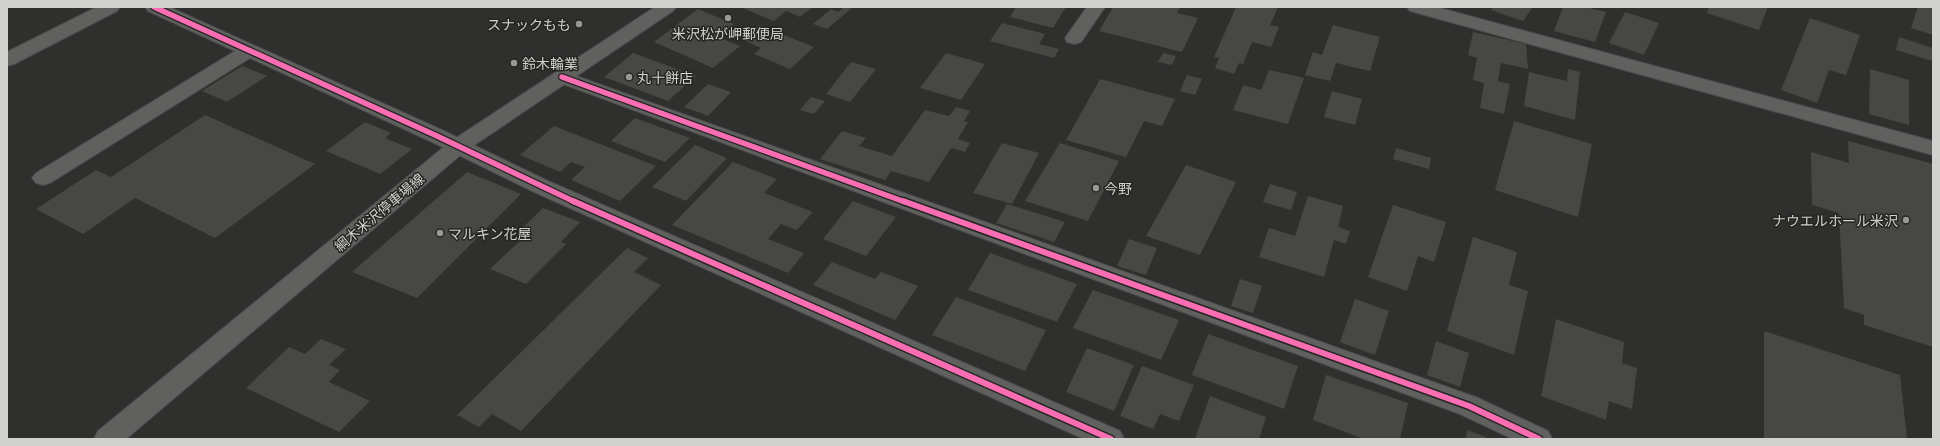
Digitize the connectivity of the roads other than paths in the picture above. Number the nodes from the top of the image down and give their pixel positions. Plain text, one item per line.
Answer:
1 (111, 7) edge
2 (154, 7) edge
3 (667, 7) edge
4 (1096, 7) edge
5 (1416, 7) edge
6 (1474, 15) edge
7 (1074, 38) dead end
8 (250, 50) junction
9 (7, 60) edge
10 (562, 78) junction
11 (457, 147) junction
12 (1933, 148) edge
13 (43, 178) dead end
14 (107, 439) edge
15 (1111, 439) edge
16 (1539, 439) edge

1 - 9 street
2 - 8 street
3 - 10 street, 綱木米沢停車場線
4 - 7 street
5 - 6 street
6 - 12 street
8 - 11 street
8 - 13 street
10 - 11 street, 綱木米沢停車場線
10 - 16 street
11 - 14 street, 綱木米沢停車場線
11 - 15 street

